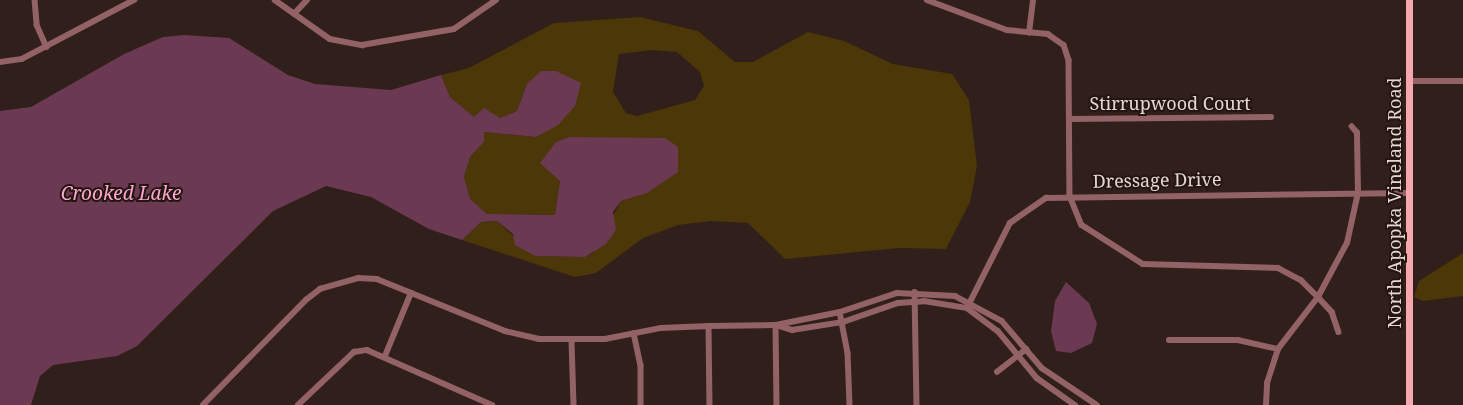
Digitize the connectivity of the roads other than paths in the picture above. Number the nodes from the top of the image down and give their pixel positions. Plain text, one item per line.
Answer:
1 (36, 0) edge
2 (276, 0) edge
3 (307, 0) edge
4 (496, 0) edge
5 (927, 0) edge
6 (1033, 0) edge
7 (1409, 0) edge
8 (131, 1) edge
9 (939, 2) edge
10 (294, 14) junction
11 (1029, 33) junction
12 (47, 47) junction
13 (0, 62) edge
14 (1463, 80) edge
15 (1409, 81) junction
16 (1270, 117) dead end
17 (1069, 119) junction
18 (1352, 127) dead end
19 (1358, 193) junction
20 (1409, 193) junction
21 (1070, 196) junction
22 (915, 292) junction
23 (411, 293) junction
24 (1318, 297) junction
25 (970, 301) junction
26 (915, 303) junction
27 (967, 308) junction
28 (840, 312) junction
29 (843, 322) junction
30 (776, 325) junction
31 (709, 326) junction
32 (1339, 332) dead end
33 (634, 333) junction
34 (1169, 340) dead end
35 (572, 341) junction
36 (1026, 349) junction
37 (1278, 349) junction
38 (1019, 355) junction
39 (385, 356) junction
40 (996, 372) dead end
41 (203, 405) edge
42 (298, 405) edge
43 (492, 405) edge
44 (574, 405) edge
45 (641, 405) edge
46 (710, 405) edge
47 (777, 405) edge
48 (850, 405) edge
49 (917, 405) edge
50 (1075, 405) edge
51 (1097, 405) edge
52 (1266, 405) edge
53 (1409, 405) edge

1 - 12 street
2 - 10 street
3 - 10 street
4 - 10 street
5 - 9 street
6 - 11 street
7 - 15 main road, North Apopka Vineland Road
8 - 12 street
9 - 11 street
11 - 17 street
12 - 13 street
14 - 15 street
15 - 20 main road, North Apopka Vineland Road
16 - 17 street, Stirrupwood Court
17 - 21 street
18 - 19 street
19 - 20 street, Dressage Drive
19 - 21 street, Dressage Drive
19 - 24 street
20 - 53 main road, North Apopka Vineland Road
21 - 24 street
21 - 25 street, Dressage Drive
22 - 25 street
22 - 26 street
22 - 28 street
23 - 35 street
23 - 39 street
23 - 41 street
24 - 32 street
24 - 37 street
25 - 27 street, Dressage Drive
25 - 36 street
26 - 27 street
26 - 29 street
26 - 49 street
27 - 38 street
28 - 29 street
28 - 30 street
29 - 30 street
29 - 48 street
30 - 31 street
30 - 47 street
31 - 33 street
31 - 46 street
33 - 35 street
33 - 45 street
34 - 37 street
35 - 44 street
36 - 38 street
36 - 51 street
37 - 52 street
38 - 40 street
38 - 50 street
39 - 42 street
39 - 43 street

